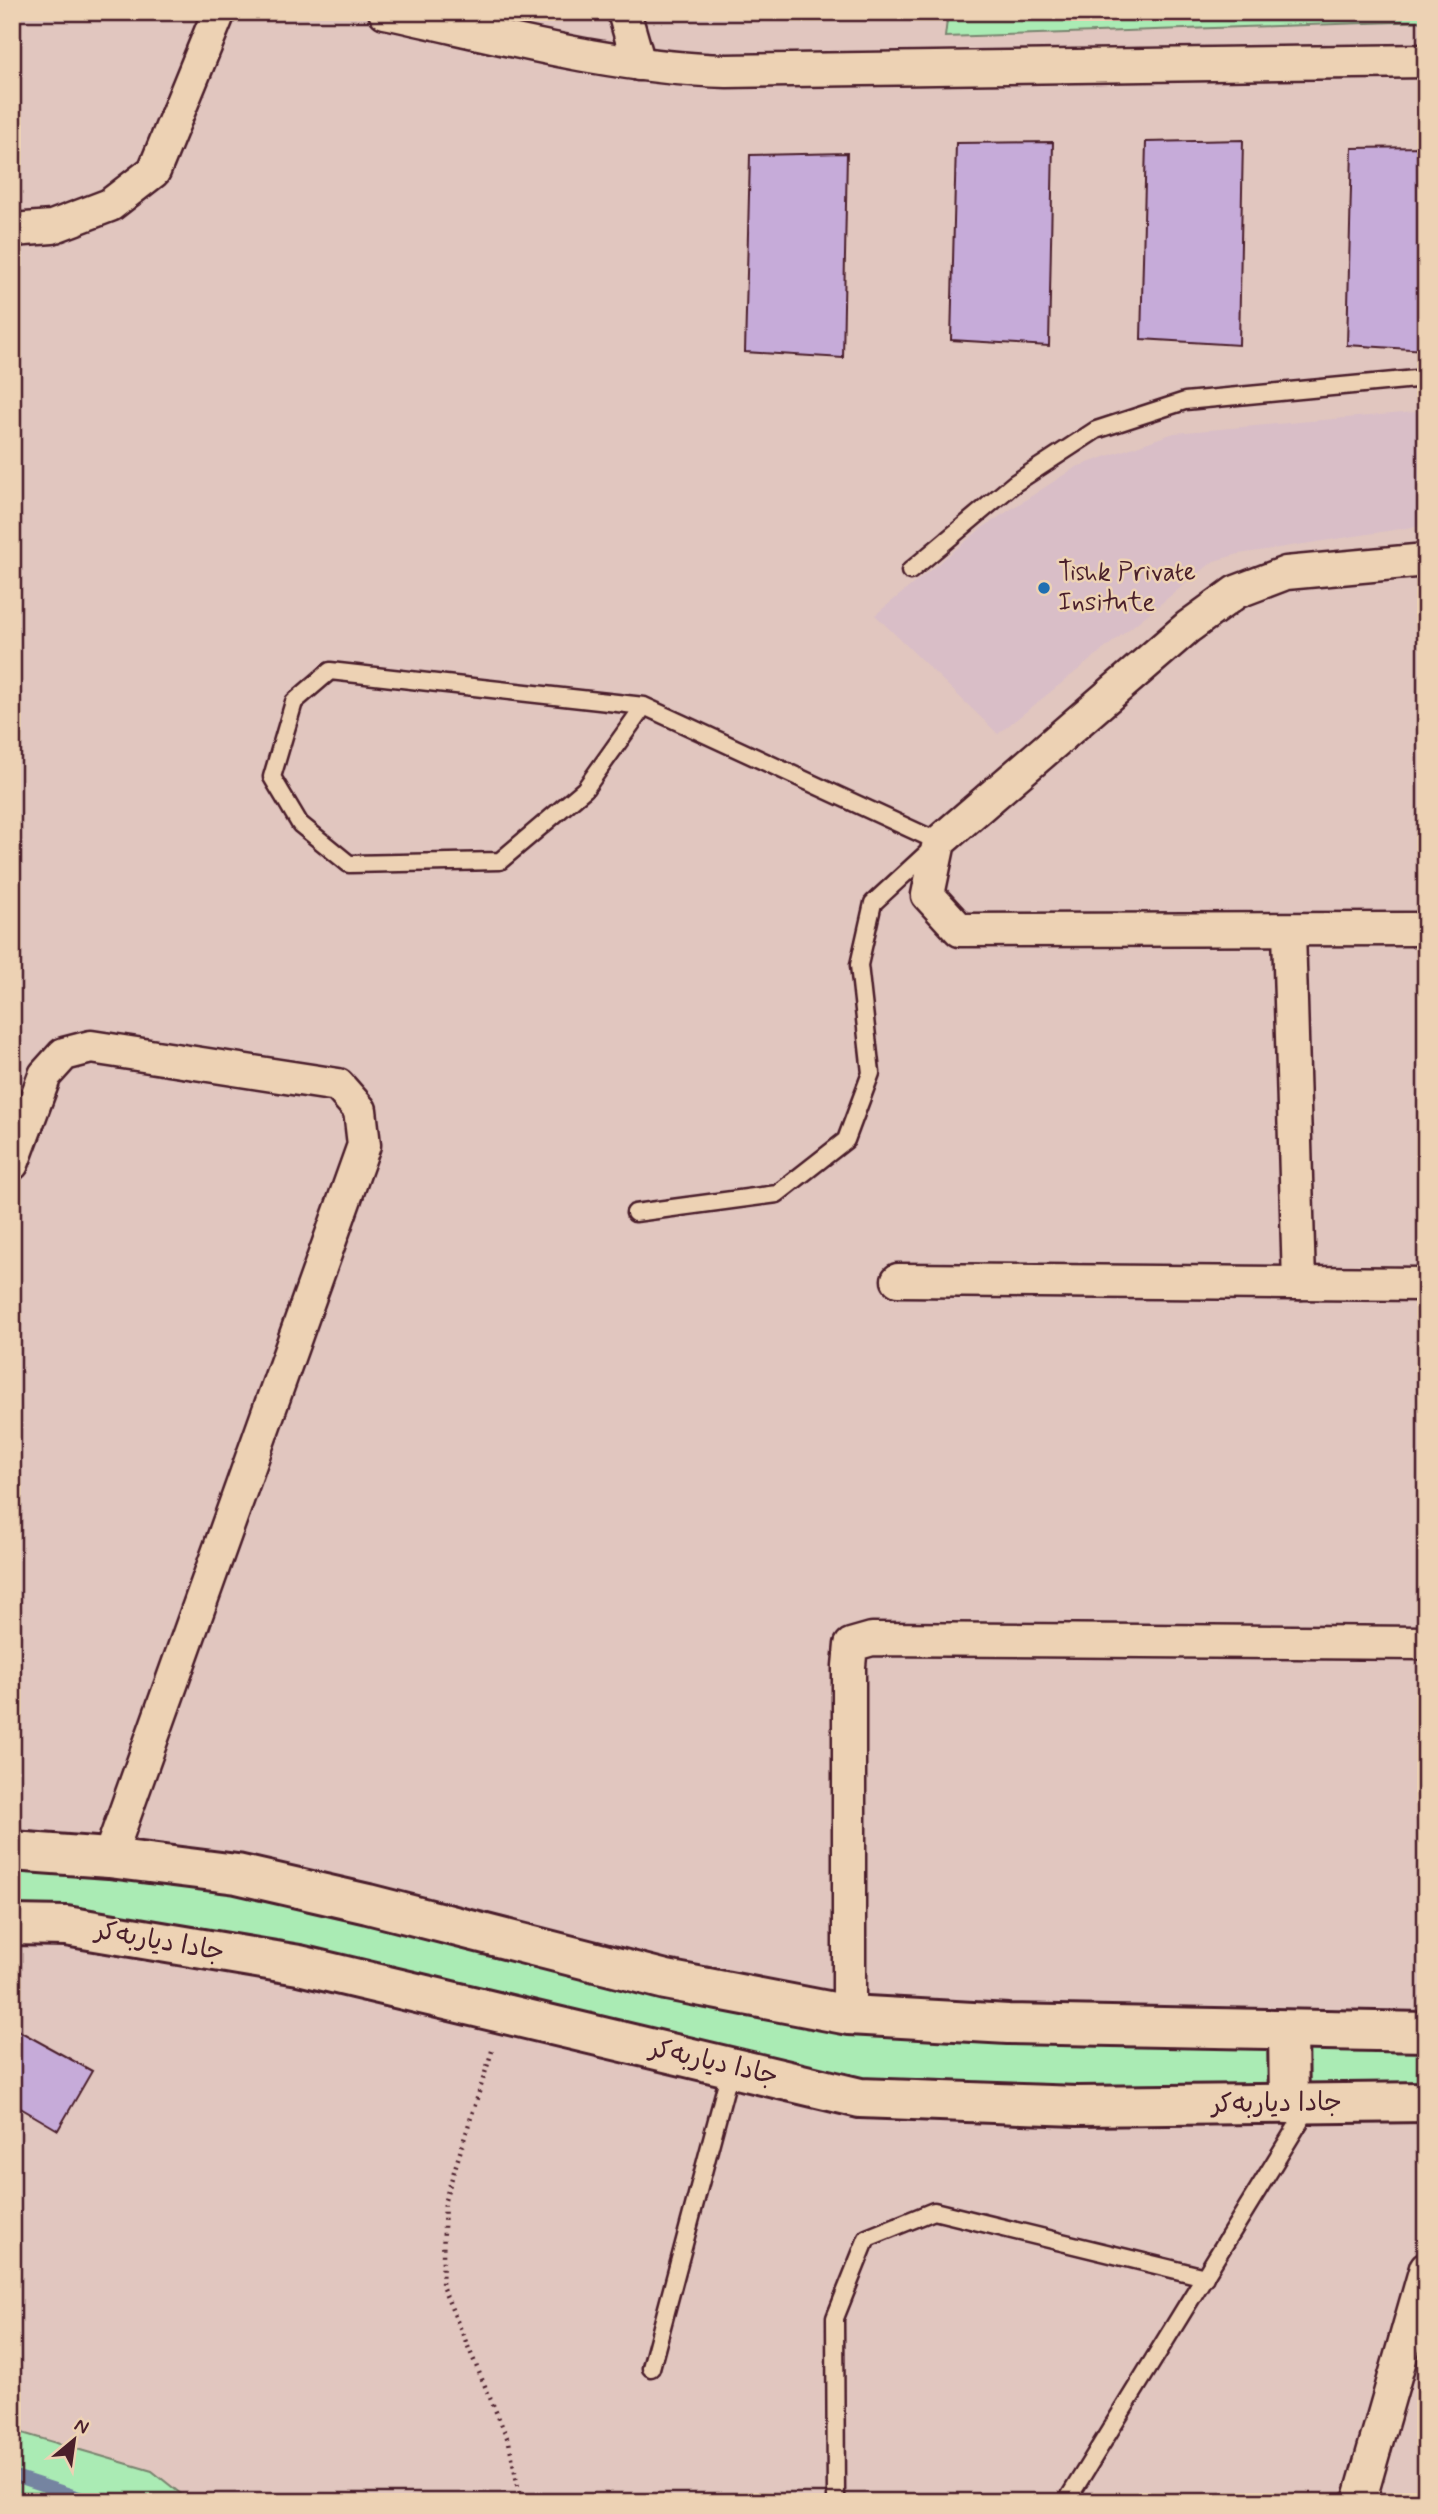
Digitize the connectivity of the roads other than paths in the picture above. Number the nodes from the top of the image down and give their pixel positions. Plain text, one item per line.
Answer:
1 (219, 12) edge
2 (384, 12) edge
3 (624, 12) edge
4 (1426, 61) edge
5 (639, 64) junction
6 (12, 230) edge
7 (1426, 379) edge
8 (1426, 560) edge
9 (909, 571) dead end
10 (644, 706) junction
11 (939, 842) junction
12 (1426, 929) edge
13 (1289, 931) junction
14 (12, 1164) edge
15 (635, 1213) dead end
16 (898, 1280) dead end
17 (1299, 1283) junction
18 (1426, 1284) edge
19 (1426, 1643) edge
20 (12, 1851) edge
21 (109, 1858) junction
22 (12, 1925) edge
23 (849, 2015) junction
24 (1288, 2030) junction
25 (1426, 2032) edge
26 (731, 2067) junction
27 (1426, 2102) edge
28 (1300, 2103) junction
29 (1426, 2268) edge
30 (1205, 2277) junction
31 (651, 2368) dead end
32 (839, 2502) edge
33 (1066, 2502) edge
34 (1359, 2502) edge

1 - 6 street
2 - 5 street
3 - 5 street
4 - 5 street
7 - 9 lane
8 - 11 street
10 - 10 lane
10 - 11 lane
11 - 13 street
11 - 15 lane
12 - 13 street
13 - 17 street
14 - 21 street
16 - 17 street
17 - 18 street
19 - 23 street
20 - 21 main road
21 - 23 main road
22 - 26 main road, جادا دیاربه‌كر
23 - 24 main road
24 - 25 main road
24 - 28 main road
26 - 28 main road, جادا دیاربه‌كر
26 - 31 lane
27 - 28 main road, جادا دیاربه‌كر
28 - 30 lane
29 - 34 street
30 - 32 lane
30 - 33 lane

